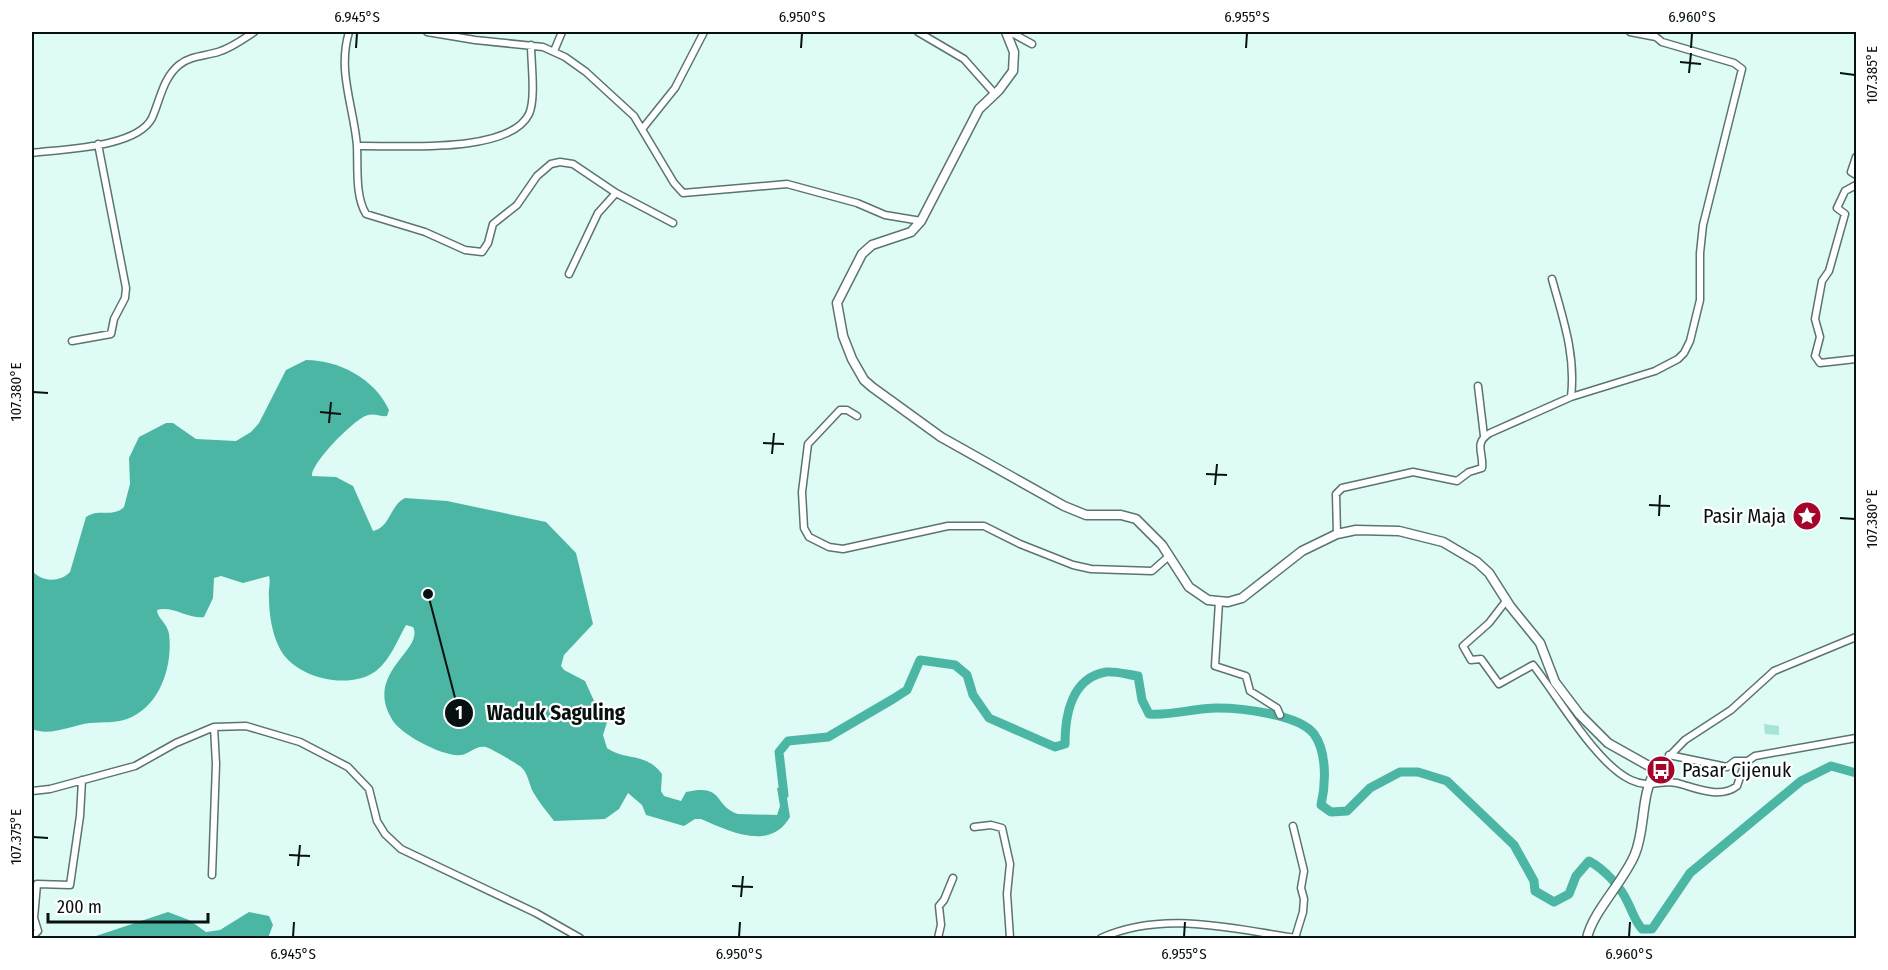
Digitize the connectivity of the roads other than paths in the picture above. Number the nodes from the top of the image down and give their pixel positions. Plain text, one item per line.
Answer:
1 (254, 32) edge
2 (349, 32) edge
3 (427, 32) edge
4 (562, 32) edge
5 (704, 32) edge
6 (918, 32) edge
7 (1008, 32) edge
8 (1630, 32) edge
9 (1032, 44) dead end
10 (531, 45) junction
11 (554, 51) junction
12 (995, 94) junction
13 (643, 128) junction
14 (98, 144) junction
15 (357, 146) junction
16 (32, 153) edge
17 (1857, 157) edge
18 (1857, 175) edge
19 (1857, 185) edge
20 (616, 193) junction
21 (921, 221) junction
22 (673, 224) dead end
23 (569, 274) dead end
24 (1552, 279) dead end
25 (72, 341) dead end
26 (1857, 359) edge
27 (1478, 386) dead end
28 (1571, 397) junction
29 (857, 416) dead end
30 (1484, 436) junction
31 (1337, 534) junction
32 (1169, 556) junction
33 (1219, 602) junction
34 (1501, 607) junction
35 (1857, 637) edge
36 (1280, 715) dead end
37 (214, 727) junction
38 (1857, 738) edge
39 (1669, 755) junction
40 (1748, 761) junction
41 (1656, 770) junction
42 (82, 780) junction
43 (1648, 786) junction
44 (32, 791) edge
45 (974, 826) dead end
46 (1293, 826) dead end
47 (212, 875) dead end
48 (953, 878) dead end
49 (32, 937) edge
50 (1296, 938) edge
51 (580, 939) edge
52 (938, 939) edge
53 (1010, 939) edge
54 (1101, 939) edge
55 (1587, 939) edge

1 - 14 street
2 - 15 street
3 - 10 street
4 - 11 street
5 - 13 street
6 - 12 street
7 - 9 street
7 - 12 main road
8 - 28 street
10 - 11 street
10 - 15 street
11 - 13 street
12 - 21 main road
13 - 21 street
14 - 16 street
14 - 25 street
15 - 20 street
17 - 18 street
19 - 26 street
20 - 22 street
20 - 23 street
21 - 32 main road
24 - 28 street
27 - 30 street
28 - 30 street
29 - 32 street
30 - 31 street
31 - 33 main road
31 - 34 main road
32 - 33 main road
33 - 36 street
34 - 41 main road
34 - 43 street
35 - 39 street
37 - 42 street
37 - 47 street
37 - 51 street
38 - 40 street
39 - 40 street
39 - 41 street
40 - 43 street
41 - 43 main road
42 - 44 street
42 - 49 street
43 - 55 main road
45 - 53 street
46 - 50 street
48 - 52 street
50 - 54 street

